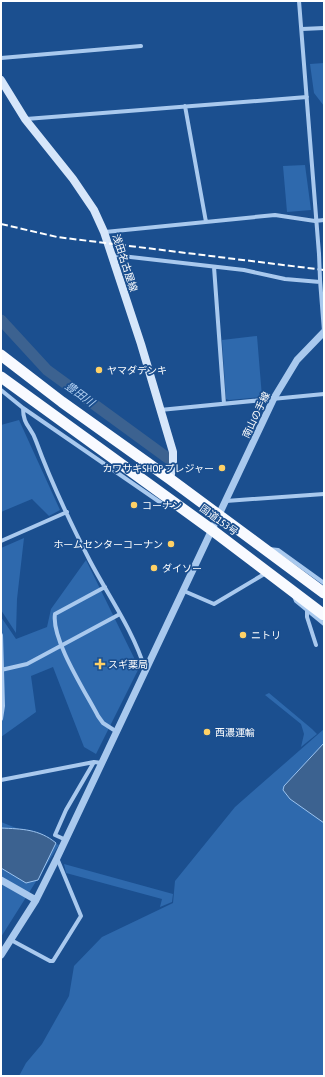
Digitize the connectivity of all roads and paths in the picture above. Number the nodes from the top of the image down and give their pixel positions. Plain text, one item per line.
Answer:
1 (299, 1) edge
2 (324, 28) edge
3 (302, 29) junction
4 (141, 46) dead end
5 (1, 58) edge
6 (1, 80) edge
7 (307, 97) junction
8 (185, 106) junction
9 (25, 119) junction
10 (324, 220) edge
11 (315, 221) junction
12 (206, 222) junction
13 (104, 232) junction
14 (112, 255) junction
15 (214, 267) junction
16 (320, 280) junction
17 (324, 332) edge
18 (3, 360) edge
19 (1, 377) edge
20 (1, 390) edge
21 (324, 394) edge
22 (274, 398) junction
23 (224, 404) junction
24 (24, 408) junction
25 (160, 410) junction
26 (56, 417) junction
27 (57, 431) junction
28 (170, 479) junction
29 (324, 494) edge
30 (226, 501) junction
31 (177, 504) junction
32 (67, 512) junction
33 (218, 514) junction
34 (212, 530) junction
35 (1, 541) edge
36 (265, 549) junction
37 (268, 572) junction
38 (324, 583) edge
39 (105, 587) junction
40 (293, 590) junction
41 (184, 591) junction
42 (324, 593) edge
43 (307, 610) junction
44 (120, 614) junction
45 (324, 615) edge
46 (324, 624) edge
47 (1, 635) edge
48 (316, 645) dead end
49 (62, 646) junction
50 (2, 670) edge
51 (146, 672) junction
52 (2, 706) edge
53 (1, 719) edge
54 (117, 732) junction
55 (94, 762) junction
56 (102, 764) junction
57 (1, 780) edge
58 (66, 840) junction
59 (57, 858) junction
60 (1, 880) edge
61 (36, 900) junction
62 (11, 940) junction
63 (1, 955) edge

1 - 3 street
2 - 3 street
3 - 7 street
4 - 5 street
6 - 9 main road, 浅田名古屋線
7 - 8 street
7 - 11 street
8 - 9 street
8 - 12 street
9 - 13 main road, 浅田名古屋線
10 - 11 street
11 - 12 street
11 - 16 street, bridge
12 - 13 street
13 - 14 main road, 浅田名古屋線
14 - 15 street
14 - 25 main road, 浅田名古屋線
15 - 16 street
15 - 23 street
16 - 17 street
17 - 22 street, 南山の手線
18 - 28 highway, 国道153号
19 - 26 highway, 国道153号
20 - 24 street
21 - 22 street
22 - 23 street
22 - 30 street, 南山の手線
23 - 25 street
24 - 27 street
24 - 32 street
25 - 28 main road, 浅田名古屋線
26 - 27 street
26 - 31 highway, 国道153号
27 - 31 street
28 - 33 highway, 国道153号
29 - 30 street
30 - 33 street, 南山の手線
31 - 34 highway, 国道153号
32 - 35 street
32 - 39 street
33 - 34 street, 南山の手線
33 - 36 highway, 国道153号
34 - 37 highway, 国道153号
34 - 41 street, 南山の手線
36 - 38 street
36 - 42 highway, 国道153号
37 - 40 highway, 国道153号
37 - 41 street
39 - 44 street
39 - 49 street
40 - 43 street
40 - 45 highway, 国道153号
41 - 51 street, 南山の手線
43 - 46 street
43 - 48 street
44 - 49 street
44 - 51 street
47 - 50 street
49 - 50 street
49 - 54 street
50 - 52 street
51 - 54 street, 南山の手線
52 - 53 street
54 - 56 street, 南山の手線
55 - 56 street
55 - 57 street
55 - 58 street
56 - 58 street, 南山の手線
58 - 59 street, 南山の手線
59 - 61 street, 南山の手線
59 - 62 street
60 - 61 street
61 - 62 street, 南山の手線
62 - 63 street, 南山の手線

